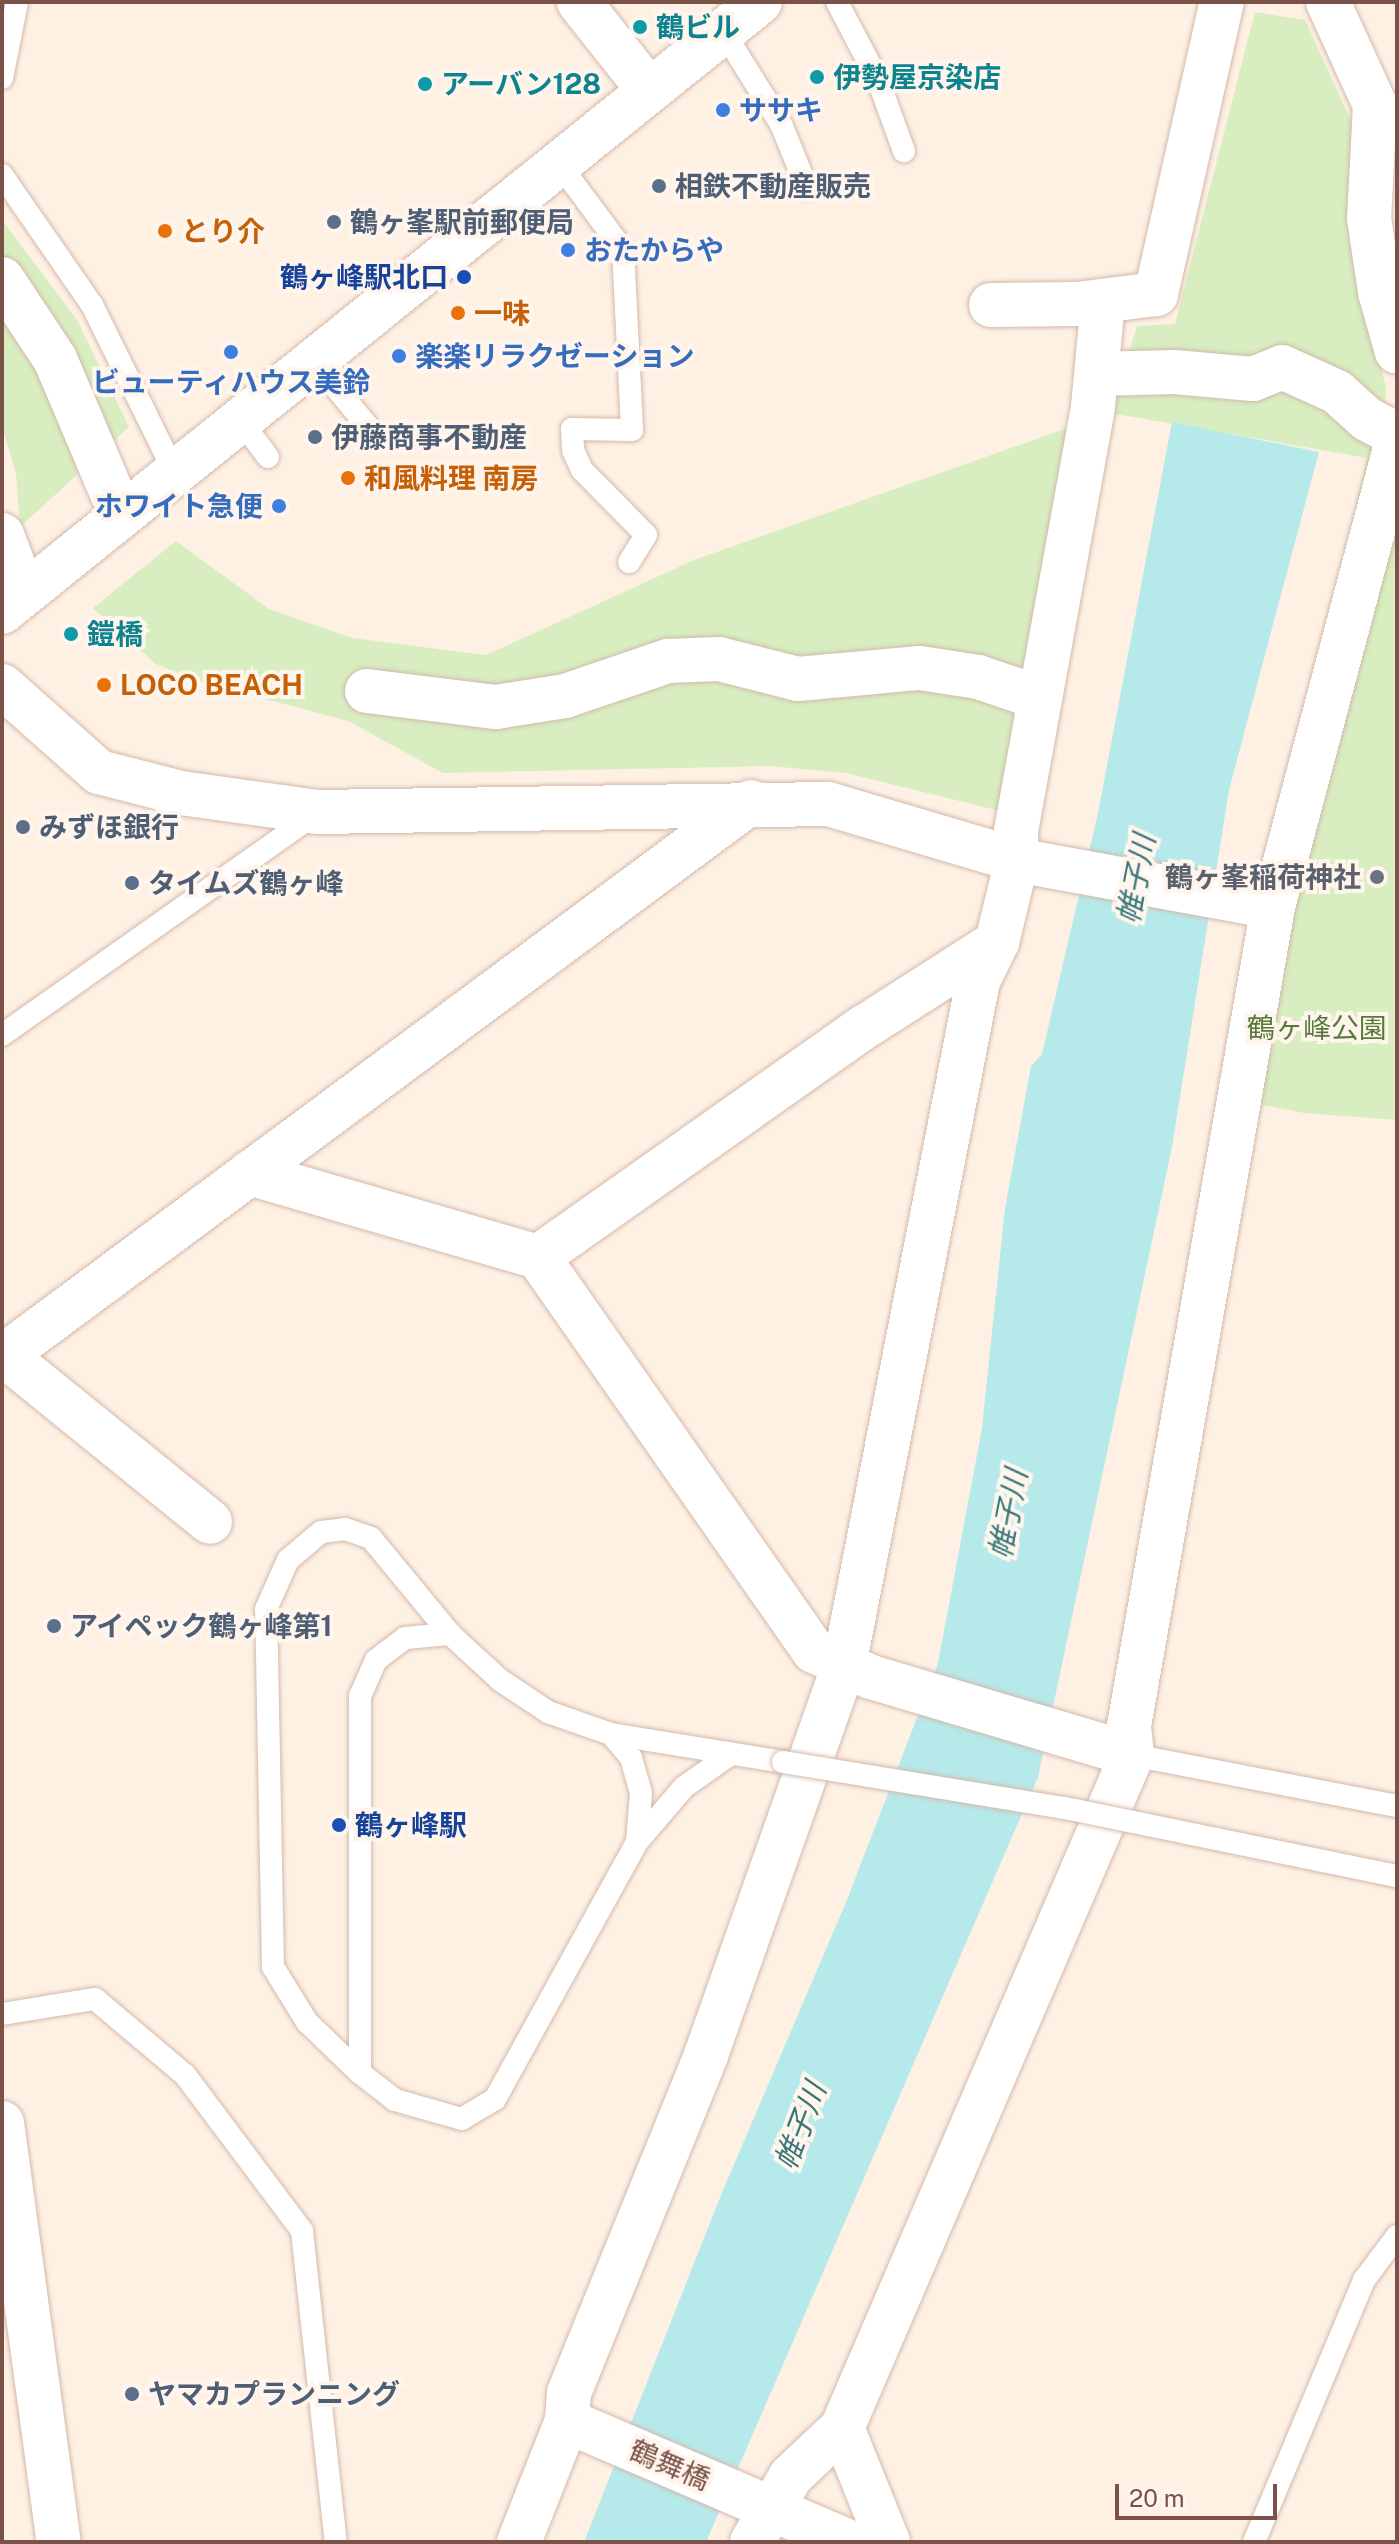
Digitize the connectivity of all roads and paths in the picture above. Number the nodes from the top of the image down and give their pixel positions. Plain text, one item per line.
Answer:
1 (17, 2) edge
2 (579, 2) edge
3 (760, 2) edge
4 (837, 2) edge
5 (1222, 2) edge
6 (1328, 2) edge
7 (723, 31) junction
8 (2, 78) edge
9 (648, 89) junction
10 (1386, 104) edge
11 (904, 151) dead end
12 (557, 161) junction
13 (2, 175) edge
14 (807, 188) dead end
15 (2, 279) edge
16 (1103, 301) junction
17 (991, 305) dead end
18 (1397, 352) edge
19 (315, 362) junction
20 (1097, 374) junction
21 (241, 421) junction
22 (374, 434) dead end
23 (1397, 435) edge
24 (1397, 442) edge
25 (268, 457) dead end
26 (175, 473) junction
27 (112, 493) dead end
28 (2, 535) edge
29 (629, 562) dead end
30 (13, 602) edge
31 (2, 686) edge
32 (367, 691) dead end
33 (1040, 698) junction
34 (751, 802) junction
35 (318, 812) junction
36 (1027, 861) junction
37 (1260, 905) junction
38 (997, 942) junction
39 (2, 1035) edge
40 (249, 1173) junction
41 (538, 1257) junction
42 (3, 1356) edge
43 (210, 1522) dead end
44 (450, 1634) junction
45 (857, 1672) junction
46 (611, 1734) junction
47 (731, 1754) junction
48 (1132, 1755) junction
49 (1397, 1806) edge
50 (637, 1842) junction
51 (1397, 1876) edge
52 (2, 2014) edge
53 (360, 2073) junction
54 (2, 2123) edge
55 (1397, 2236) edge
56 (13, 2301) edge
57 (578, 2426) junction
58 (842, 2428) junction
59 (758, 2516) edge
60 (59, 2542) edge
61 (336, 2542) edge
62 (519, 2542) edge
63 (849, 2542) edge
64 (888, 2542) edge
65 (1254, 2542) edge

1 - 8 lane
2 - 9 street
3 - 7 street
4 - 11 lane
5 - 16 street
6 - 10 street
7 - 9 street
7 - 14 lane
9 - 12 street
10 - 18 street
12 - 19 street
12 - 29 lane
13 - 26 lane
15 - 27 street
16 - 17 street
16 - 20 street
19 - 21 street
19 - 22 lane
20 - 23 street
20 - 33 street
21 - 25 lane
21 - 26 street
24 - 37 street
26 - 30 street
28 - 30 street
31 - 35 street
32 - 33 street
33 - 36 street
34 - 35 street
34 - 36 street
34 - 40 street
35 - 39 lane
36 - 37 street
36 - 38 street
37 - 48 street
38 - 41 street
38 - 45 street
40 - 41 street
40 - 42 street
41 - 45 street
42 - 43 street
44 - 46 lane
44 - 53 lane
44 - 53 lane
45 - 48 street
45 - 57 street
46 - 47 lane
46 - 50 lane
47 - 50 lane
47 - 51 lane, bridge
48 - 49 lane
48 - 58 street
50 - 53 lane
52 - 61 lane
54 - 56 street
55 - 65 lane
56 - 60 street
57 - 59 street, 鶴舞橋
57 - 62 street
58 - 59 street
58 - 64 street
59 - 63 street, 鶴舞橋

